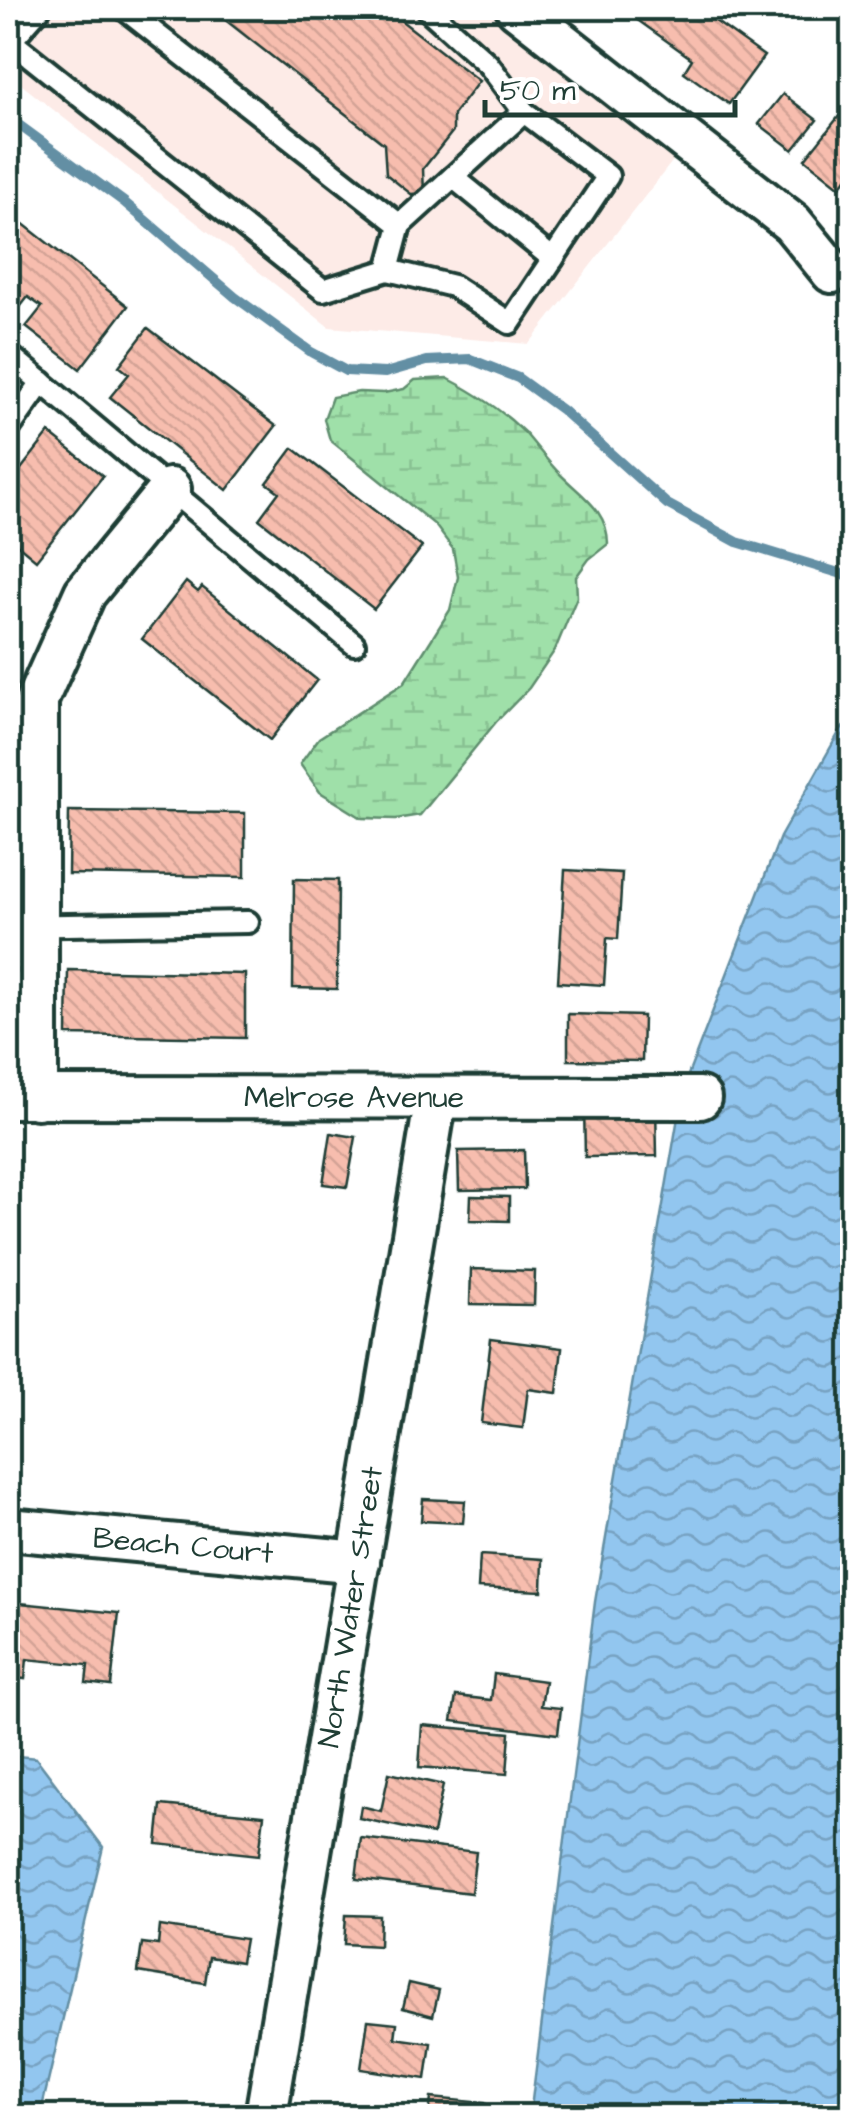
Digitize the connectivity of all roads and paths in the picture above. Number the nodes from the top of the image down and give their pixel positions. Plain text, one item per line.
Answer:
1 (40, 8) edge
2 (123, 8) edge
3 (426, 8) edge
4 (517, 8) edge
5 (9, 40) edge
6 (524, 112) junction
7 (454, 177) junction
8 (400, 225) junction
9 (552, 259) junction
10 (388, 270) junction
11 (832, 272) dead end
12 (8, 354) edge
13 (42, 382) junction
14 (8, 430) edge
15 (170, 489) junction
16 (354, 644) dead end
17 (22, 699) edge
18 (248, 922) dead end
19 (22, 926) edge
20 (22, 1098) edge
21 (436, 1098) junction
22 (700, 1098) dead end
23 (8, 1529) edge
24 (358, 1562) junction
25 (266, 2116) edge

1 - 5 lane
2 - 8 lane
3 - 6 lane
4 - 11 street
5 - 10 lane
6 - 7 lane
6 - 9 lane
7 - 8 lane
7 - 9 lane
8 - 10 lane
9 - 10 lane
12 - 13 lane
13 - 14 lane
13 - 15 lane
15 - 16 lane
15 - 17 street
17 - 19 street
18 - 19 lane
19 - 20 street
20 - 21 street, Melrose Avenue
21 - 22 street, Melrose Avenue
21 - 24 street, North Water Street
23 - 24 street, Beach Court
24 - 25 street, North Water Street

